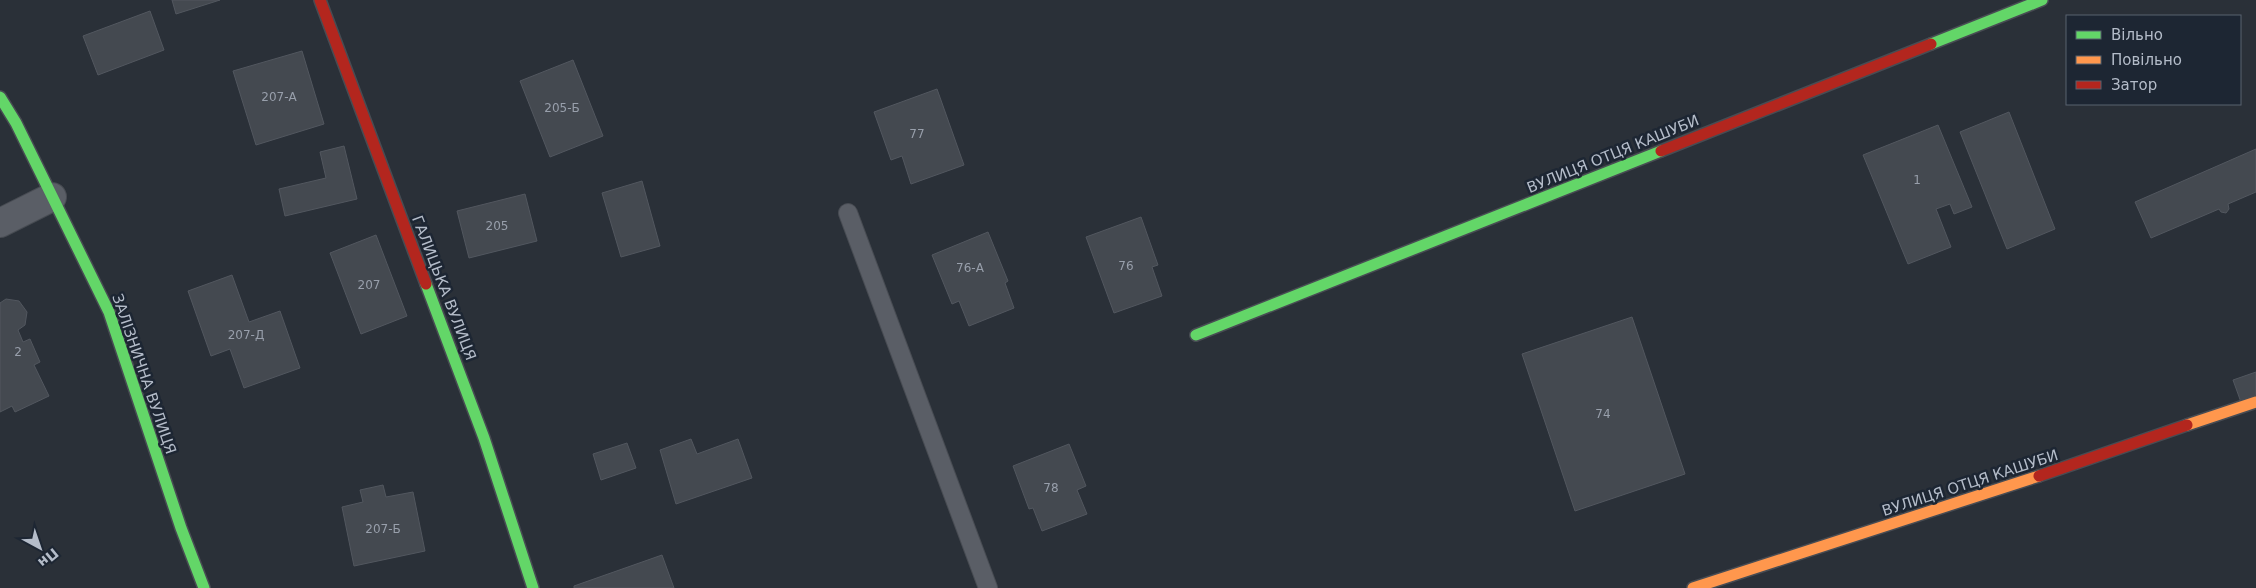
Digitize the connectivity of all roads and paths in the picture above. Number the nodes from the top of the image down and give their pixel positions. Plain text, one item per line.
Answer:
1 (320, 0) edge
2 (2042, 0) edge
3 (0, 97) edge
4 (52, 197) junction
5 (848, 213) dead end
6 (0, 223) edge
7 (1196, 335) dead end
8 (2256, 402) edge
9 (204, 588) edge
10 (533, 588) edge
11 (988, 588) edge
12 (1693, 588) edge

1 - 10 street, ГАЛИЦЬКА ВУЛИЦЯ
2 - 7 street, ВУЛИЦЯ ОТЦЯ КАШУБИ
3 - 4 street, ЗАЛІЗНИЧНА ВУЛИЦЯ
4 - 6 street
4 - 9 street, ЗАЛІЗНИЧНА ВУЛИЦЯ
5 - 11 lane
8 - 12 street, ВУЛИЦЯ ОТЦЯ КАШУБИ

